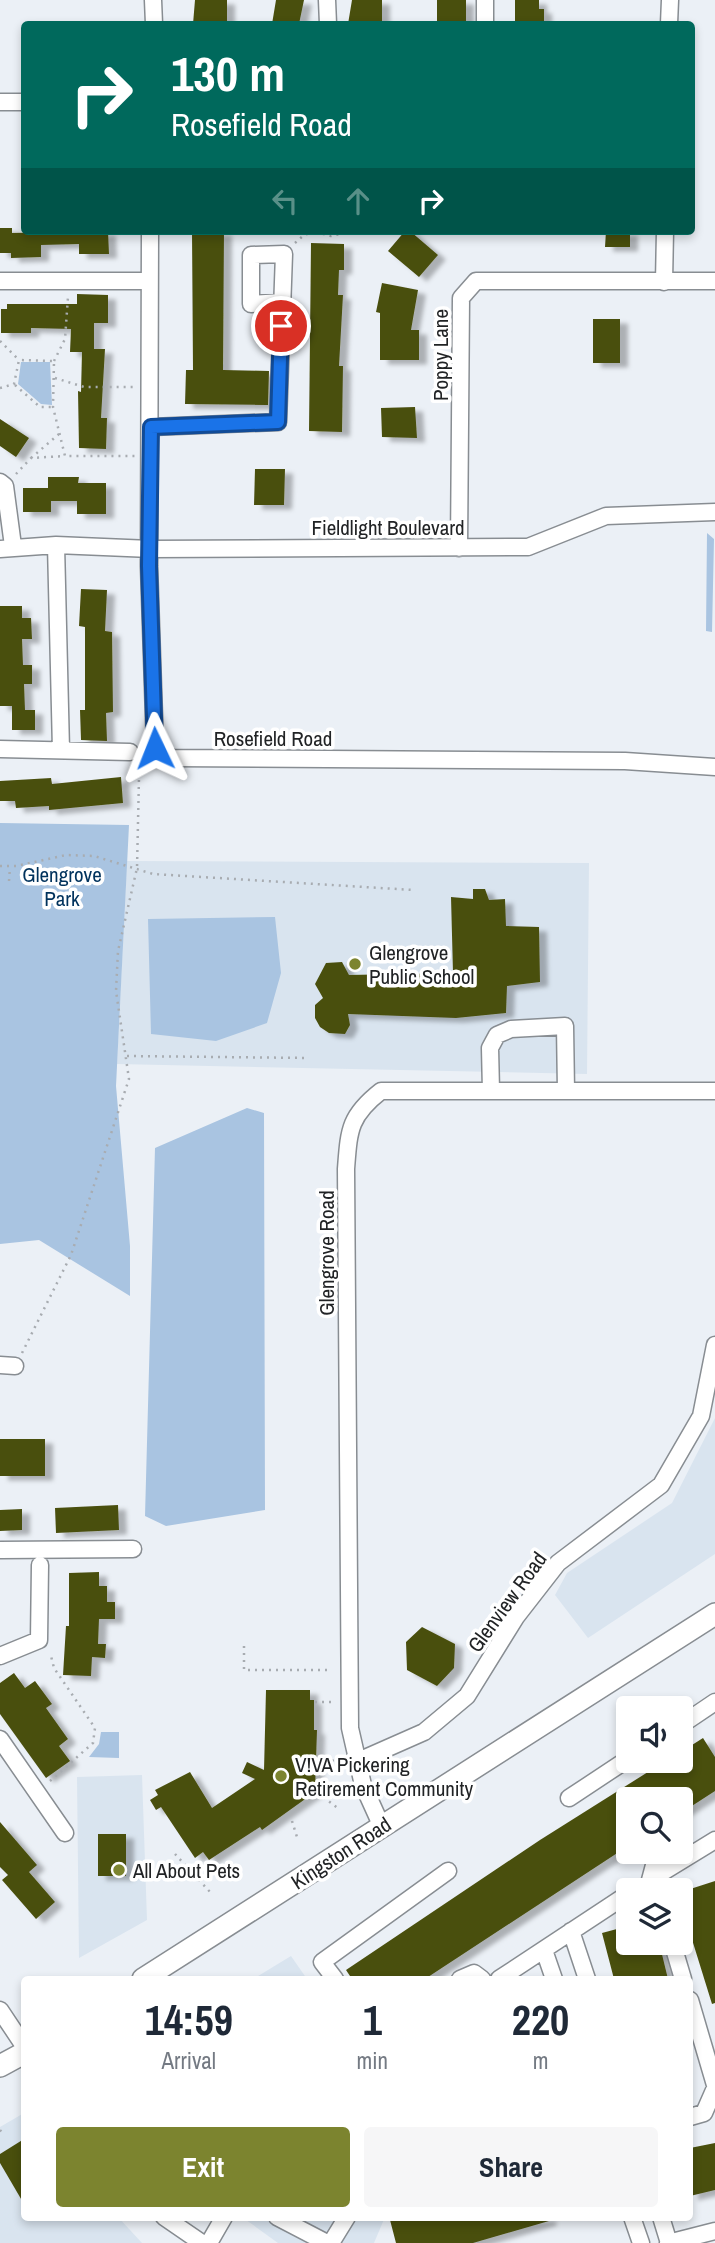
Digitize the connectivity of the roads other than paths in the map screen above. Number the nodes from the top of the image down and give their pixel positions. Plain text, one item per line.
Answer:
1 (153, 0) edge
2 (327, 0) edge
3 (485, 0) edge
4 (670, 0) edge
5 (153, 21) edge
6 (328, 21) edge
7 (485, 21) edge
8 (669, 21) edge
9 (0, 102) edge
10 (21, 102) edge
11 (150, 235) edge
12 (665, 235) edge
13 (0, 281) edge
14 (149, 281) junction
15 (664, 282) junction
16 (715, 282) edge
17 (282, 302) junction
18 (151, 427) junction
19 (2, 484) edge
20 (715, 512) edge
21 (56, 545) junction
22 (6, 548) edge
23 (459, 548) junction
24 (151, 549) junction
25 (0, 749) edge
26 (61, 750) junction
27 (130, 751) dead end
28 (715, 767) edge
29 (491, 1091) junction
30 (566, 1091) junction
31 (715, 1091) edge
32 (715, 1345) edge
33 (133, 1549) dead end
34 (0, 1550) edge
35 (40, 1565) dead end
36 (715, 1614) edge
37 (0, 1656) edge
38 (715, 1702) edge
39 (693, 1716) edge
40 (0, 1739) edge
41 (356, 1762) junction
42 (616, 1767) edge
43 (569, 1798) dead end
44 (382, 1827) junction
45 (65, 1833) dead end
46 (715, 1840) edge
47 (693, 1849) edge
48 (672, 1864) edge
49 (448, 1871) dead end
50 (659, 1878) edge
51 (616, 1903) edge
52 (571, 1931) junction
53 (544, 1950) junction
54 (676, 1955) edge
55 (148, 1976) edge
56 (333, 1976) edge
57 (504, 1976) edge
58 (553, 1976) edge
59 (586, 1976) edge
60 (682, 1976) edge
61 (0, 2010) edge
62 (693, 2010) edge
63 (21, 2042) edge
64 (21, 2055) edge
65 (0, 2066) edge
66 (715, 2086) edge
67 (693, 2116) edge
68 (170, 2221) edge
69 (222, 2221) edge
70 (285, 2221) edge
71 (344, 2221) edge
72 (633, 2221) edge
73 (662, 2221) edge
74 (715, 2231) edge
75 (202, 2243) edge
76 (209, 2243) edge
77 (329, 2243) edge
78 (640, 2243) edge
79 (668, 2243) edge

1 - 5 street
2 - 6 street
3 - 7 street
4 - 8 street
9 - 10 street
11 - 14 street
12 - 15 street
13 - 14 street
14 - 18 street
15 - 16 street, Poppy Lane
15 - 23 street, Poppy Lane
17 - 17 street
17 - 18 street
18 - 24 street
19 - 22 street
20 - 23 street, Fieldlight Boulevard
21 - 22 street, Fieldlight Boulevard
21 - 24 street, Fieldlight Boulevard
21 - 26 street
23 - 24 street, Fieldlight Boulevard
24 - 28 street, Rosefield Road
25 - 26 street
26 - 27 street
29 - 30 street, Glengrove Road
29 - 30 street
29 - 41 street, Glengrove Road
30 - 31 street, Glengrove Road
32 - 41 street, Glenview Road
33 - 34 street
35 - 37 street
36 - 44 main road, Kingston Road
38 - 39 street
40 - 45 street
41 - 44 street
42 - 43 street
44 - 55 main road, Kingston Road
46 - 47 street
48 - 50 street
49 - 56 street
51 - 52 street
52 - 53 street
52 - 59 street
53 - 57 street
53 - 58 street
54 - 60 street
61 - 63 street
62 - 66 street
64 - 65 main road
66 - 67 street
68 - 75 street
69 - 76 street
70 - 77 street
71 - 77 street
72 - 78 street
73 - 79 street
74 - 79 street

